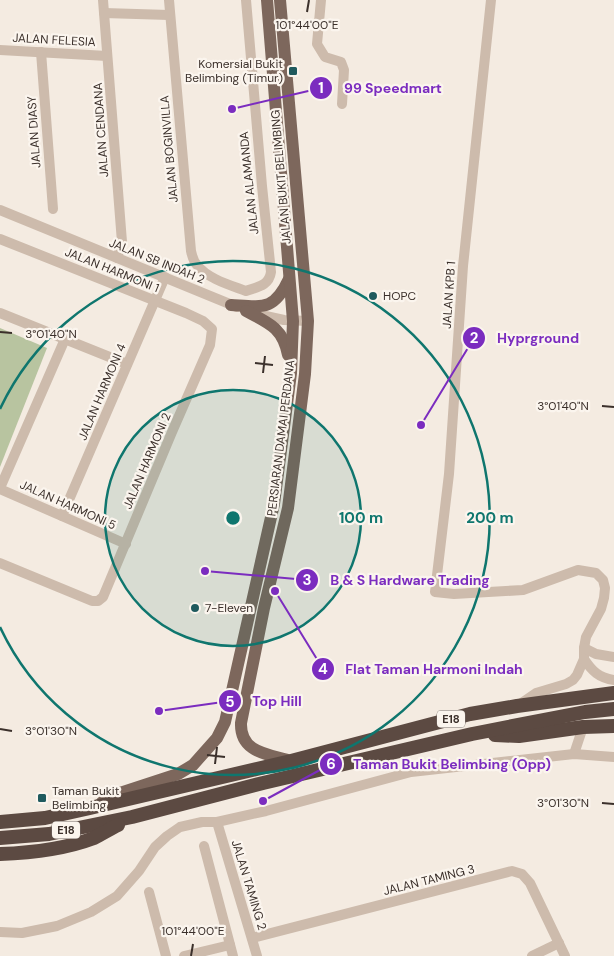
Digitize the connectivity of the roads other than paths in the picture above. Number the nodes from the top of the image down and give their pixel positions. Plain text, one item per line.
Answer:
1 (103, 0) edge
2 (169, 0) edge
3 (246, 0) edge
4 (267, 0) edge
5 (280, 0) edge
6 (321, 0) edge
7 (491, 0) edge
8 (104, 13) junction
9 (169, 15) junction
10 (0, 50) edge
11 (41, 52) junction
12 (107, 56) junction
13 (342, 104) dead end
14 (53, 209) dead end
15 (0, 210) edge
16 (0, 239) edge
17 (118, 258) junction
18 (165, 277) junction
19 (289, 279) junction
20 (221, 281) junction
21 (215, 298) junction
22 (154, 300) junction
23 (231, 305) junction
24 (246, 311) junction
25 (0, 313) edge
26 (293, 321) junction
27 (308, 322) junction
28 (212, 329) joint
29 (65, 339) junction
30 (127, 364) junction
31 (291, 373) junction
32 (0, 489) edge
33 (62, 516) junction
34 (126, 544) junction
35 (0, 563) edge
36 (584, 648) junction
37 (614, 657) edge
38 (584, 660) junction
39 (614, 680) edge
40 (614, 693) edge
41 (517, 706) junction
42 (614, 709) edge
43 (614, 726) edge
44 (583, 727) junction
45 (472, 734) junction
46 (574, 754) junction
47 (614, 757) edge
48 (291, 761) junction
49 (90, 808) junction
50 (132, 817) junction
51 (0, 822) edge
52 (217, 822) junction
53 (0, 838) edge
54 (204, 846) dead end
55 (0, 854) edge
56 (149, 892) dead end
57 (0, 932) edge
58 (252, 938) junction
59 (559, 943) junction
60 (230, 945) junction
61 (166, 956) edge
62 (184, 956) edge
63 (233, 956) edge
64 (257, 956) edge
65 (532, 956) edge
66 (564, 956) edge

1 - 8 street, JALAN CENDANA
2 - 9 street, JALAN BOGINVILLA
3 - 20 street, JALAN ALAMANDA
4 - 19 main road, JALAN BUKIT BELIMBING
5 - 27 main road, JALAN BUKIT BELIMBING
6 - 13 street
7 - 36 street, JALAN KPB 1
8 - 9 street
8 - 12 street, JALAN CENDANA
9 - 20 street, JALAN BOGINVILLA
10 - 11 street, JALAN FELESIA
11 - 12 street, JALAN FELESIA
11 - 14 street, JALAN DIASY
12 - 17 street, JALAN CENDANA
15 - 17 street, JALAN SB INDAH 2
16 - 22 street, JALAN HARMONI 1
17 - 18 street, JALAN SB INDAH 2
18 - 21 street, JALAN SB INDAH 2
18 - 22 street, JALAN HARMONI 4
19 - 23 main road
19 - 26 main road, JALAN BUKIT BELIMBING
20 - 21 street
21 - 23 street, JALAN SB INDAH 2
22 - 28 street, JALAN HARMONI 1
22 - 30 street, JALAN HARMONI 4
23 - 24 street, JALAN SB INDAH 2
24 - 26 street, JALAN SB INDAH 2
24 - 31 main road
25 - 29 street
26 - 27 street, JALAN SB INDAH 2
26 - 31 main road, PERSIARAN DAMAI PERDANA
27 - 48 main road, PERSIARAN DAMAI PERDANA
28 - 34 street, JALAN HARMONI 2
29 - 30 street
29 - 32 street
30 - 33 street, JALAN HARMONI 4
31 - 49 main road, PERSIARAN DAMAI PERDANA
32 - 33 street, JALAN HARMONI 5
33 - 34 street, JALAN HARMONI 5
34 - 35 street, JALAN HARMONI 2
36 - 37 street
36 - 38 street
38 - 39 street
38 - 41 street
40 - 41 highway, E18
41 - 48 highway, E18
42 - 45 highway, E18
43 - 44 highway
44 - 45 highway
44 - 46 street
45 - 50 highway, E18
46 - 47 street
46 - 52 street
48 - 49 highway, E18
49 - 51 highway, E18
50 - 53 highway, E18
50 - 55 highway
52 - 57 street
52 - 58 street, JALAN TAMING 2
54 - 60 street
56 - 61 street
58 - 59 street, JALAN TAMING 3
58 - 64 street, JALAN TAMING 2
59 - 65 street
59 - 66 street, JALAN TAMING 3
60 - 62 street
60 - 63 street

